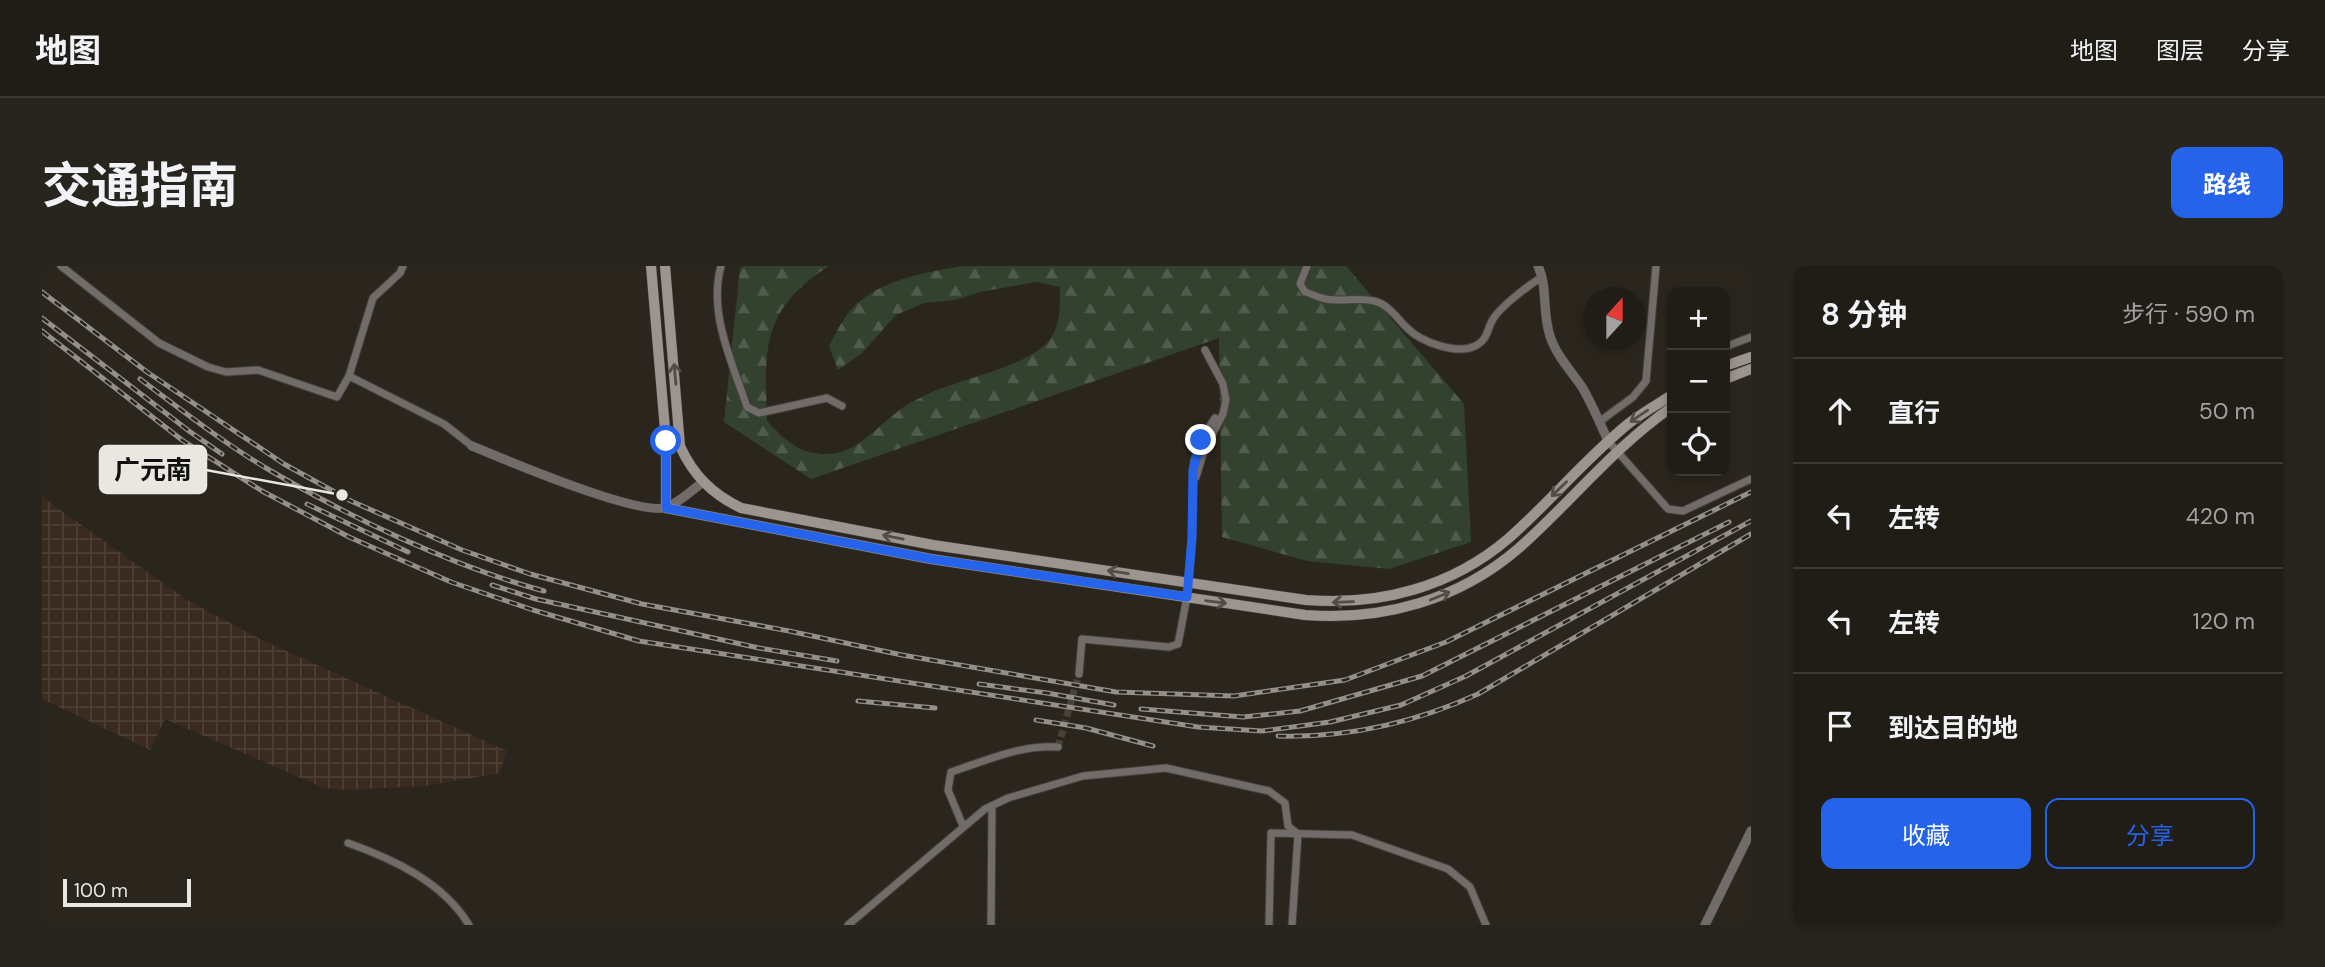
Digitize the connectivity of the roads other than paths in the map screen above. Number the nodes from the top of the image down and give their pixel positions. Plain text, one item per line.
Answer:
1 (61, 266) edge
2 (403, 266) edge
3 (664, 266) edge
4 (721, 266) edge
5 (1307, 266) edge
6 (1538, 266) edge
7 (1656, 266) edge
8 (652, 268) edge
9 (1542, 277) junction
10 (1751, 337) edge
11 (1730, 345) edge
12 (1205, 350) dead end
13 (1751, 357) edge
14 (1730, 364) edge
15 (1751, 369) edge
16 (349, 376) junction
17 (1730, 377) edge
18 (1667, 398) edge
19 (842, 406) dead end
20 (1667, 410) edge
21 (1215, 418) dead end
22 (1599, 422) junction
23 (1608, 441) junction
24 (472, 446) joint
25 (1616, 450) junction
26 (1751, 479) edge
27 (703, 482) junction
28 (1195, 488) junction
29 (666, 508) junction
30 (1188, 583) junction
31 (1187, 597) junction
32 (1079, 674) tunnel mouth
33 (1058, 747) dead end
34 (992, 806) junction
35 (963, 826) junction
36 (1751, 831) edge
37 (1298, 834) junction
38 (348, 843) dead end
39 (469, 925) edge
40 (848, 925) edge
41 (991, 925) edge
42 (1269, 925) edge
43 (1292, 925) edge
44 (1486, 925) edge
45 (1705, 925) edge

1 - 16 street
2 - 16 street
3 - 8 street
27 -> 3 main road
4 - 19 street
5 - 9 street
6 - 9 street
7 - 22 street
8 - 29 main road
9 - 22 street
10 - 11 street
12 - 28 street
13 - 14 main road
15 - 17 main road
16 - 24 street
18 -> 23 main road
20 - 25 main road
21 - 28 street
22 - 23 street
23 - 25 street
23 -> 30 main road
24 - 29 street
25 - 26 street
31 -> 25 main road
27 - 29 street
30 -> 27 main road
28 - 30 street
29 - 31 main road
30 - 31 street
31 - 32 street
33 - 35 street
34 - 35 street
34 - 37 street
34 - 41 street
35 - 40 street
36 - 45 street
37 - 42 street
37 - 43 street
37 - 44 street
38 - 39 street

